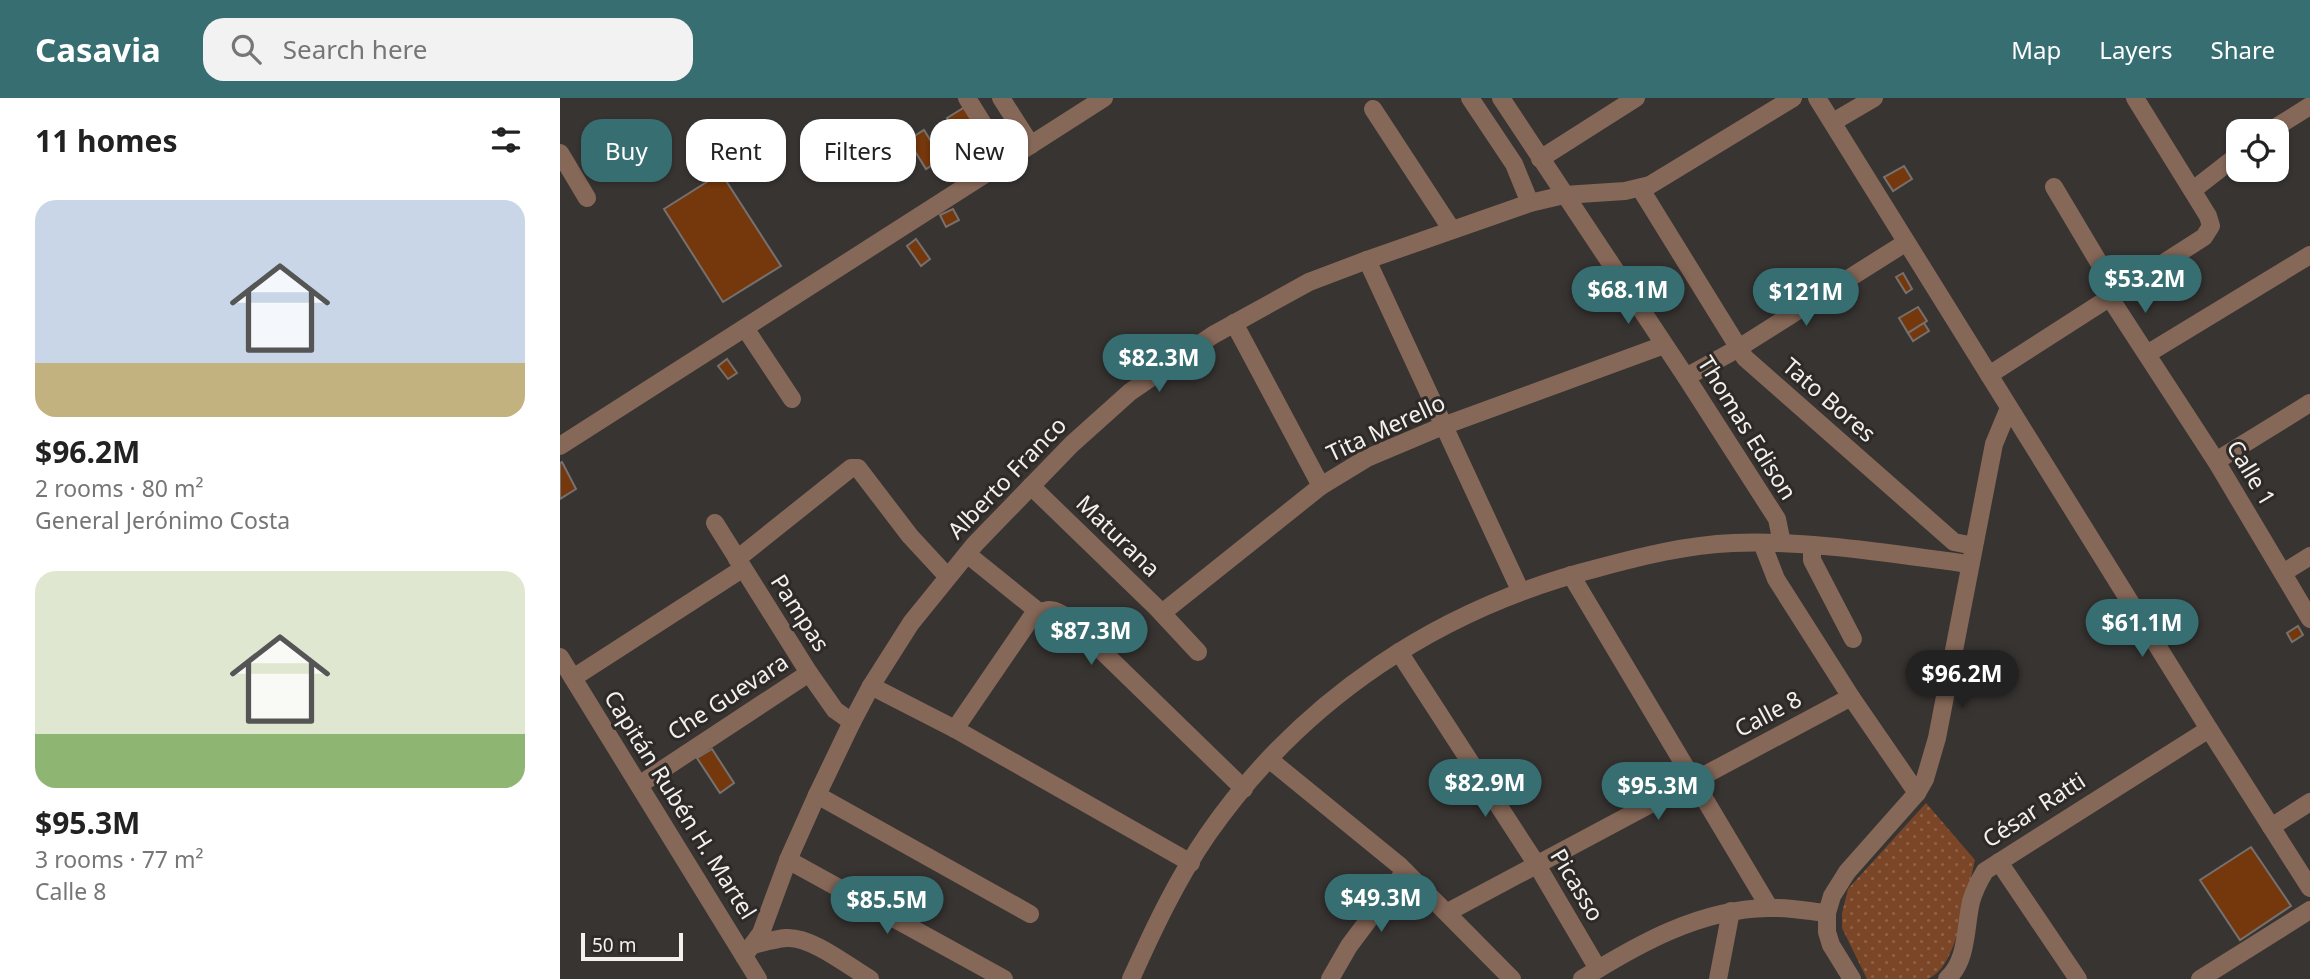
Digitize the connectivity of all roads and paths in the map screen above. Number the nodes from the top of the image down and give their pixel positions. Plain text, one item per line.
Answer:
1 (967, 98) edge
2 (1002, 98) edge
3 (1104, 98) edge
4 (1470, 98) edge
5 (1501, 98) edge
6 (1636, 98) edge
7 (1793, 98) edge
8 (1817, 98) edge
9 (1874, 98) edge
10 (2135, 98) edge
11 (2310, 106) edge
12 (1373, 109) dead end
13 (980, 119) edge
14 (2289, 119) edge
15 (1833, 122) junction
16 (1031, 145) junction
17 (1028, 147) edge
18 (560, 153) edge
19 (1540, 159) junction
20 (2226, 164) edge
21 (973, 182) edge
22 (2054, 187) dead end
23 (1640, 188) junction
24 (2193, 190) junction
25 (1564, 195) junction
26 (587, 198) dead end
27 (1530, 203) junction
28 (1452, 230) junction
29 (1905, 243) junction
30 (2310, 255) edge
31 (1367, 260) junction
32 (2113, 296) junction
33 (1234, 323) junction
34 (745, 328) junction
35 (1664, 345) junction
36 (1737, 349) junction
37 (2147, 354) junction
38 (1989, 376) junction
39 (1686, 377) junction
40 (792, 399) dead end
41 (2310, 403) edge
42 (2010, 408) junction
43 (1443, 426) junction
44 (560, 446) edge
45 (2216, 461) junction
46 (1031, 486) junction
47 (1321, 486) junction
48 (715, 523) dead end
49 (1762, 543) junction
50 (1782, 543) junction
51 (1812, 545) junction
52 (1974, 546) junction
53 (967, 554) junction
54 (2310, 556) edge
55 (739, 564) junction
56 (1970, 564) junction
57 (2283, 573) junction
58 (1571, 575) junction
59 (947, 576) junction
60 (1520, 590) junction
61 (1039, 612) junction
62 (1162, 613) junction
63 (2310, 619) edge
64 (1853, 639) dead end
65 (1198, 652) dead end
66 (1399, 652) junction
67 (560, 657) edge
68 (809, 673) junction
69 (573, 678) junction
70 (871, 686) junction
71 (1851, 697) junction
72 (852, 723) junction
73 (954, 729) junction
74 (2209, 729) junction
75 (1270, 760) junction
76 (1695, 780) junction
77 (639, 785) junction
78 (1244, 789) junction
79 (1917, 793) junction
80 (817, 795) junction
81 (2310, 802) edge
82 (2271, 827) junction
83 (788, 860) junction
84 (1999, 862) junction
85 (1191, 863) junction
86 (1537, 865) junction
87 (1405, 871) junction
88 (2310, 888) edge
89 (1769, 907) junction
90 (2310, 910) edge
91 (1731, 911) junction
92 (1448, 912) junction
93 (1827, 913) junction
94 (1030, 914) dead end
95 (749, 950) junction
96 (1598, 969) junction
97 (758, 979) edge
98 (870, 979) edge
99 (1004, 979) edge
100 (1131, 979) edge
101 (1331, 979) edge
102 (1512, 979) edge
103 (1582, 979) edge
104 (1718, 979) edge
105 (1852, 979) edge
106 (1947, 979) edge
107 (2078, 979) edge
108 (2200, 979) edge

1 - 13 street
2 - 16 street
3 - 16 street
4 - 27 street
5 - 19 street, Thomas Edison
6 - 19 street
7 - 23 street, Alberto Franco
8 - 15 street
9 - 15 street
10 - 24 street
11 - 14 street
12 - 28 street
15 - 29 street
16 - 17 street
18 - 26 street
19 - 25 street, Thomas Edison
20 - 24 street
21 - 34 street
22 - 32 street
23 - 25 street, Alberto Franco
23 - 36 street, Tato Bores
24 - 32 street
25 - 27 street, Alberto Franco
25 - 35 street, Thomas Edison
27 - 28 street, Alberto Franco
28 - 31 street, Alberto Franco
29 - 36 street
29 - 38 street
30 - 37 street
31 - 33 street, Alberto Franco
31 - 43 street
32 - 37 street
32 - 38 street
33 - 46 street, Alberto Franco
33 - 47 street
34 - 40 street
34 - 44 street
35 - 39 street, Thomas Edison
35 - 43 street, Tita Merello
36 - 39 street
36 - 52 street, Tato Bores
37 - 45 street, Calle 1
38 - 42 street
39 - 50 street, Thomas Edison
41 - 45 street
42 - 52 street
42 - 74 street
43 - 47 street, Tita Merello
43 - 60 street
45 - 57 street, Calle 1
46 - 53 street, Alberto Franco
46 - 62 street, Maturana
47 - 62 street, Tita Merello
48 - 55 street, Pampas
49 - 50 street
49 - 58 street
49 - 71 street
50 - 51 street
51 - 56 street
51 - 64 street
52 - 56 street
53 - 59 street, Alberto Franco
53 - 61 street
54 - 57 street
55 - 59 street
55 - 68 street, Pampas
55 - 69 street
56 - 79 street
57 - 63 street, Calle 1
58 - 60 street
58 - 76 street
59 - 70 street, Alberto Franco
60 - 66 street
61 - 73 street
61 - 78 street
62 - 65 street, Maturana
66 - 75 street
66 - 86 street, Picasso
67 - 69 street, Capitán Rubén H. Martel
68 - 72 street, Pampas
68 - 77 street, Che Guevara
69 - 77 street, Capitán Rubén H. Martel
70 - 72 street, Alberto Franco
70 - 73 street
71 - 76 street, Calle 8
71 - 79 street
72 - 80 street, Alberto Franco
73 - 85 street
74 - 82 street
74 - 84 street, César Ratti
75 - 78 street
75 - 87 street
76 - 86 street, Calle 8
76 - 89 street
77 - 95 street, Capitán Rubén H. Martel
78 - 85 street
79 - 93 street
80 - 83 street, Alberto Franco
80 - 94 street
81 - 82 street
82 - 88 street
83 - 95 street, Alberto Franco
83 - 99 street
84 - 106 street, César Ratti
84 - 107 street
85 - 100 street
86 - 92 street, Calle 8
86 - 96 street, Picasso
87 - 92 street
87 - 101 street
89 - 91 street
89 - 93 street
90 - 108 street
91 - 96 street
91 - 104 street
92 - 102 street
93 - 105 street
95 - 97 street, Capitán Rubén H. Martel
95 - 98 street
96 - 103 street

